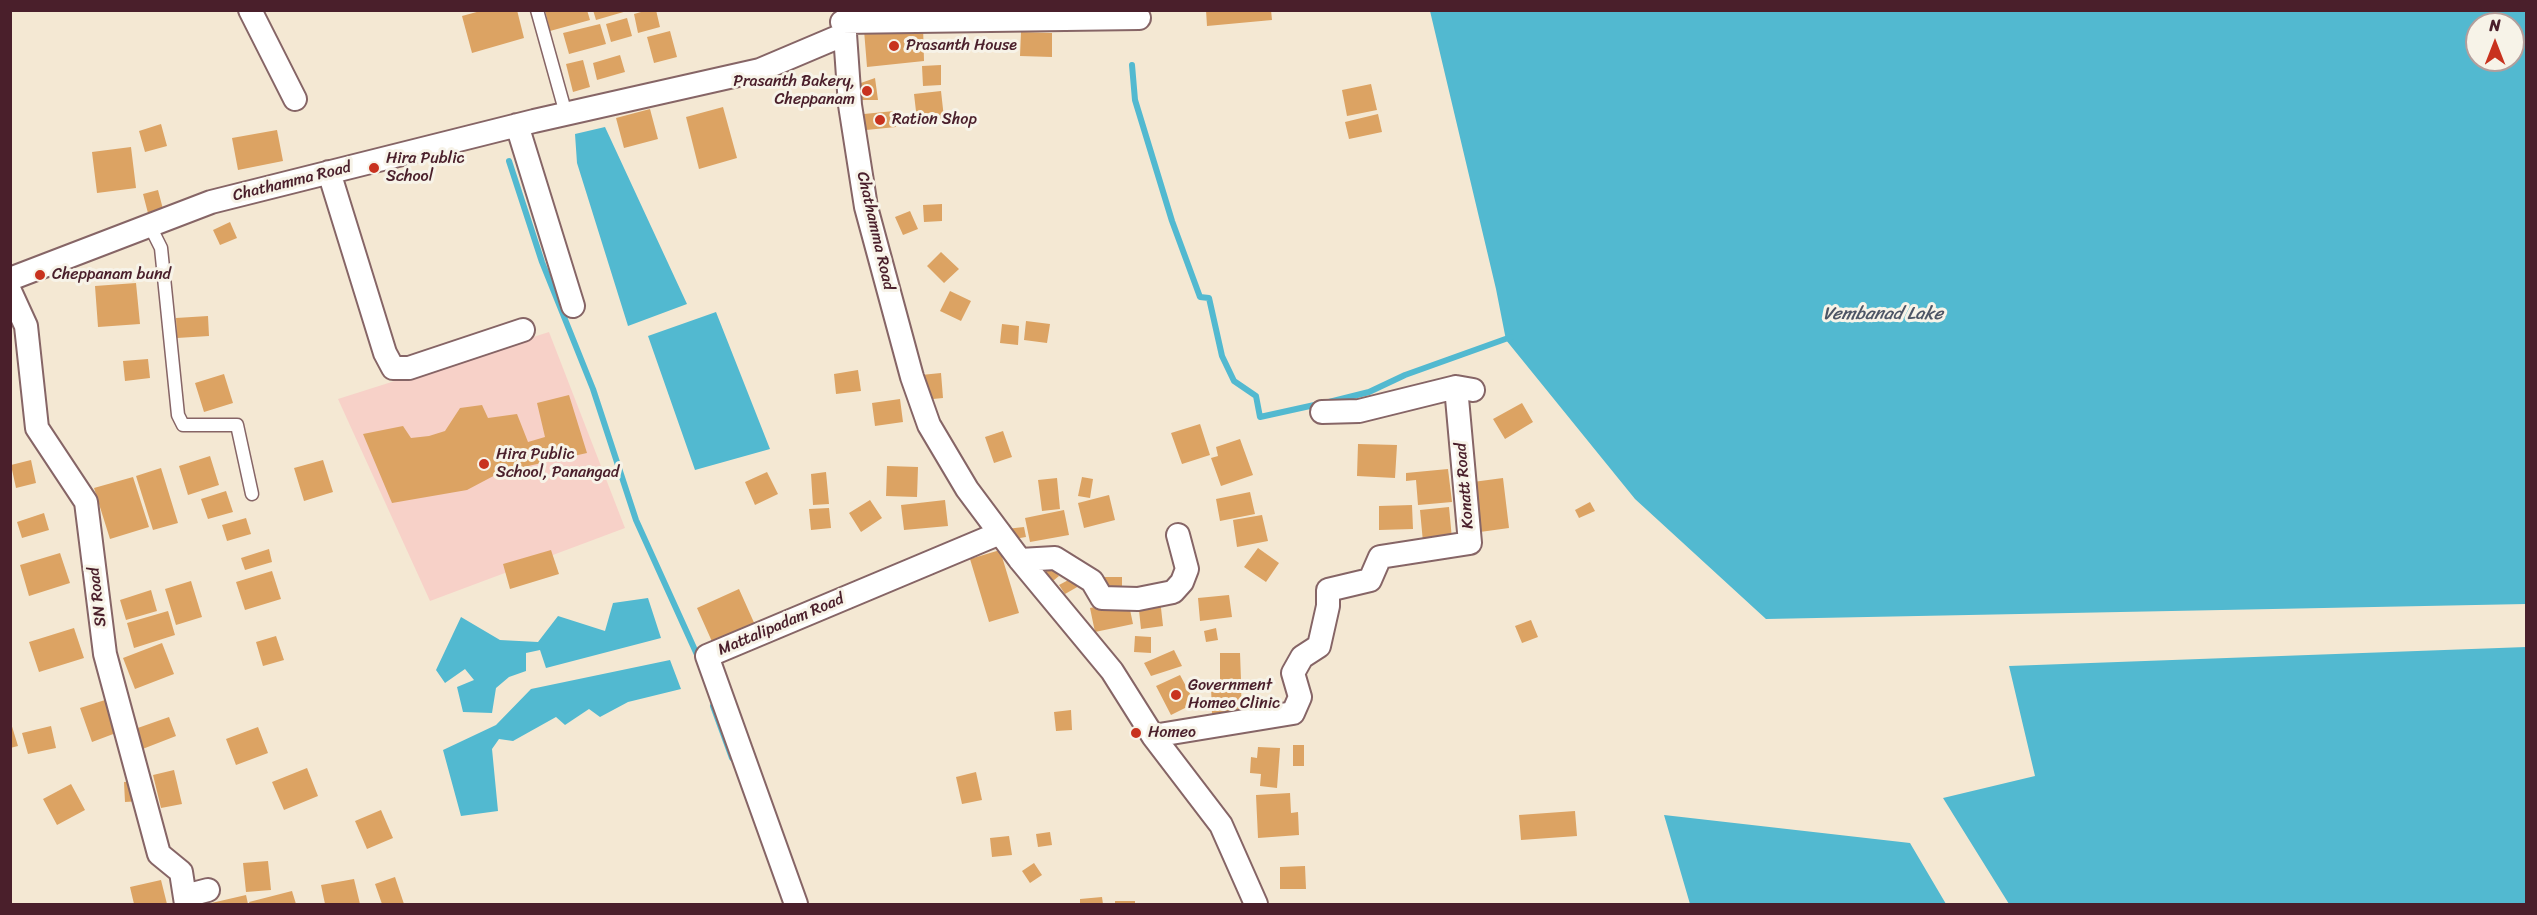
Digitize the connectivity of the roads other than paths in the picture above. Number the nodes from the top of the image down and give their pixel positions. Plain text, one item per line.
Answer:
1 (250, 10) edge
2 (537, 10) edge
3 (974, 15) edge
4 (1139, 18) dead end
5 (842, 22) edge
6 (295, 99) dead end
7 (566, 114) junction
8 (517, 125) junction
9 (329, 172) junction
10 (150, 226) junction
11 (10, 279) edge
12 (10, 291) edge
13 (573, 306) dead end
14 (523, 330) dead end
15 (1322, 412) dead end
16 (252, 494) dead end
17 (1000, 533) junction
18 (1178, 535) dead end
19 (1020, 560) junction
20 (1153, 736) junction
21 (208, 890) dead end
22 (185, 900) edge
23 (796, 904) edge
24 (1256, 904) edge

1 - 6 street
2 - 7 lane
3 - 4 street
3 - 5 street
5 - 7 street, Chathamma Road
5 - 17 street, Chathamma Road
7 - 8 street, Chathamma Road
8 - 9 street, Chathamma Road
8 - 13 street
9 - 10 street, Chathamma Road
9 - 14 street
10 - 11 street, Chathamma Road
10 - 16 lane
12 - 22 street, SN Road
15 - 20 street, Konatt Road
17 - 19 street, Chathamma Road
17 - 23 street, Mattalipadam Road
18 - 19 street
19 - 20 street, Chathamma Road
20 - 24 street, Chathamma Road
21 - 22 street

